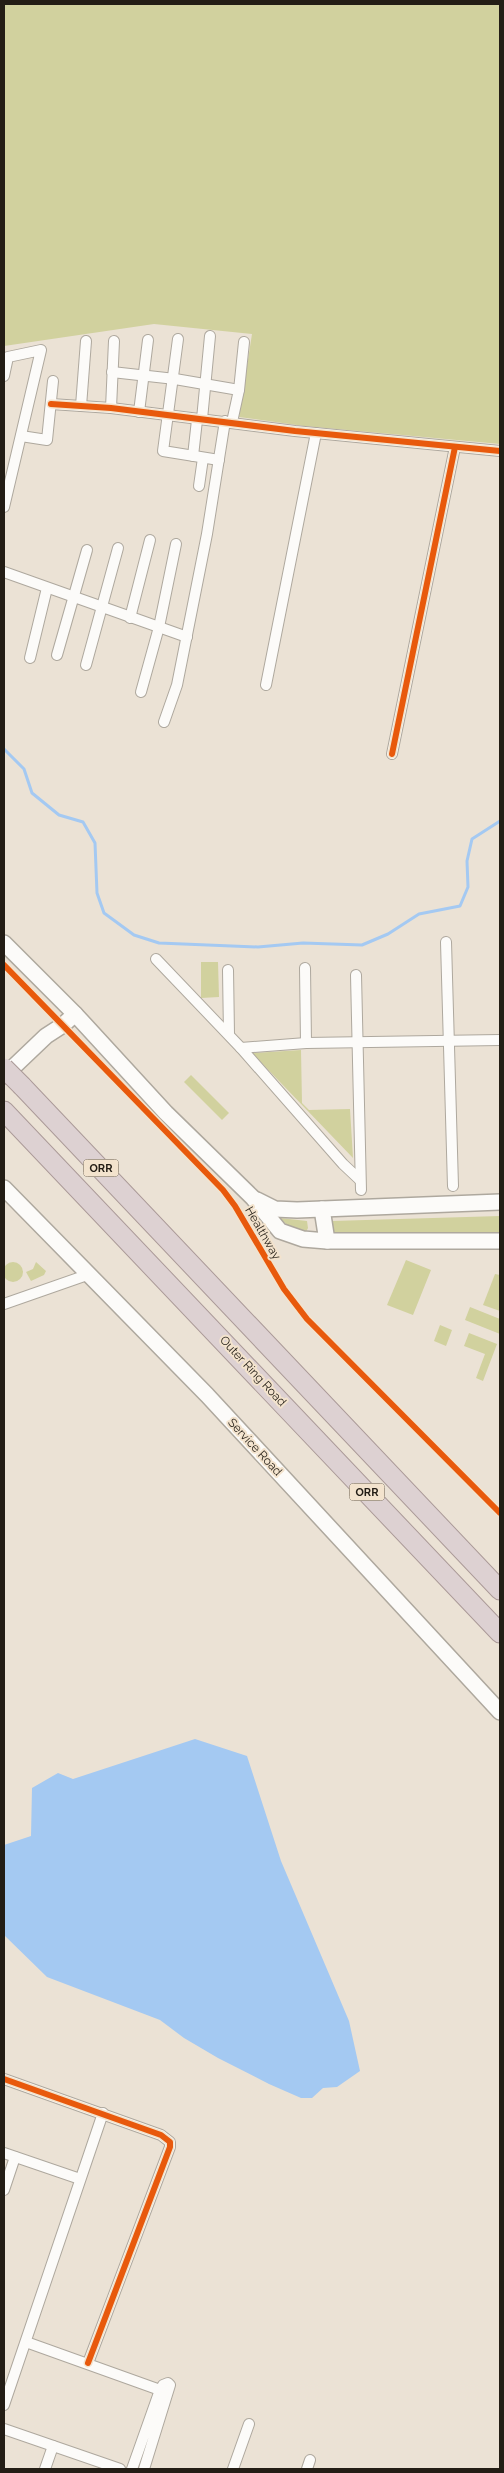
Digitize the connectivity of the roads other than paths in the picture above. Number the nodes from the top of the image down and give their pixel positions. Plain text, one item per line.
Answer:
1 (210, 336) dead end
2 (178, 339) dead end
3 (148, 340) dead end
4 (86, 341) dead end
5 (114, 341) dead end
6 (244, 342) dead end
7 (112, 372) junction
8 (4, 376) edge
9 (143, 376) junction
10 (174, 379) junction
11 (53, 382) dead end
12 (205, 385) junction
13 (238, 390) junction
14 (51, 404) junction
15 (80, 406) junction
16 (112, 408) junction
17 (139, 412) junction
18 (169, 416) junction
19 (200, 420) junction
20 (229, 422) junction
21 (316, 433) junction
22 (21, 436) junction
23 (456, 447) junction
24 (500, 451) edge
25 (198, 457) junction
26 (219, 460) junction
27 (199, 486) dead end
28 (4, 507) edge
29 (150, 540) dead end
30 (176, 544) dead end
31 (118, 548) dead end
32 (87, 550) dead end
33 (4, 572) edge
34 (47, 588) junction
35 (74, 597) junction
36 (102, 607) junction
37 (130, 618) junction
38 (159, 628) junction
39 (187, 637) junction
40 (57, 655) dead end
41 (30, 658) dead end
42 (86, 665) dead end
43 (266, 685) dead end
44 (141, 692) dead end
45 (164, 722) dead end
46 (392, 754) dead end
47 (446, 942) dead end
48 (4, 943) edge
49 (156, 959) dead end
50 (305, 968) dead end
51 (228, 970) dead end
52 (356, 974) dead end
53 (75, 1014) junction
54 (229, 1034) junction
55 (448, 1040) junction
56 (500, 1040) edge
57 (359, 1042) junction
58 (306, 1043) junction
59 (241, 1048) junction
60 (4, 1068) edge
61 (4, 1076) edge
62 (4, 1111) edge
63 (453, 1186) dead end
64 (4, 1188) edge
65 (253, 1198) junction
66 (500, 1202) edge
67 (322, 1209) junction
68 (327, 1241) junction
69 (500, 1241) edge
70 (87, 1275) junction
71 (4, 1304) edge
72 (500, 1590) edge
73 (500, 1633) edge
74 (500, 1712) edge
75 (4, 2079) edge
76 (102, 2113) junction
77 (4, 2153) edge
78 (15, 2157) junction
79 (80, 2179) junction
80 (4, 2190) edge
81 (26, 2342) junction
82 (88, 2363) junction
83 (160, 2390) junction
84 (4, 2405) edge
85 (249, 2424) dead end
86 (4, 2428) edge
87 (54, 2446) junction
88 (45, 2469) edge
89 (120, 2469) edge
90 (132, 2469) edge
91 (144, 2469) edge
92 (233, 2469) edge

1 - 12 street
2 - 10 street
3 - 9 street
4 - 15 street
5 - 7 street
6 - 13 street
7 - 9 street
7 - 16 street
8 - 22 street
9 - 10 street
9 - 17 street
10 - 12 street
10 - 18 street
11 - 14 street
12 - 13 street
12 - 19 street
13 - 20 street
14 - 15 street
14 - 22 street
15 - 16 street
16 - 17 street
17 - 18 street
18 - 19 street
18 - 25 street
19 - 20 street
19 - 25 street
20 - 21 street
20 - 26 street
21 - 23 street
21 - 43 street
22 - 28 street
23 - 24 street
23 - 46 street
25 - 26 street
25 - 27 street
26 - 39 street
29 - 37 street
30 - 38 street
31 - 36 street
32 - 35 street
33 - 34 street
34 - 35 street
34 - 41 street
35 - 36 street
35 - 40 street
36 - 37 street
36 - 42 street
37 - 38 street
38 - 39 street
38 - 44 street
39 - 45 street
47 - 55 street
48 - 53 main road
49 - 54 street
50 - 58 street
51 - 54 street
52 - 57 street
53 - 61 main road
53 - 65 main road
54 - 59 street
55 - 56 street
55 - 57 street
55 - 63 street
57 - 58 street
57 - 59 street
58 - 59 street
60 - 72 highway, ORR, bridge
62 - 73 highway, Outer Ring Road / ORR
64 - 70 main road, Service Road
65 - 67 main road
65 - 68 main road
66 - 67 main road
67 - 68 main road
68 - 69 main road
70 - 71 street
70 - 74 main road, Service Road
75 - 76 street
76 - 79 street
76 - 82 street
77 - 78 street
78 - 79 street
78 - 80 street
79 - 81 street
81 - 82 street
81 - 84 street
82 - 83 street
83 - 90 street
83 - 91 street
85 - 92 street
86 - 87 street
87 - 88 street
87 - 89 street

